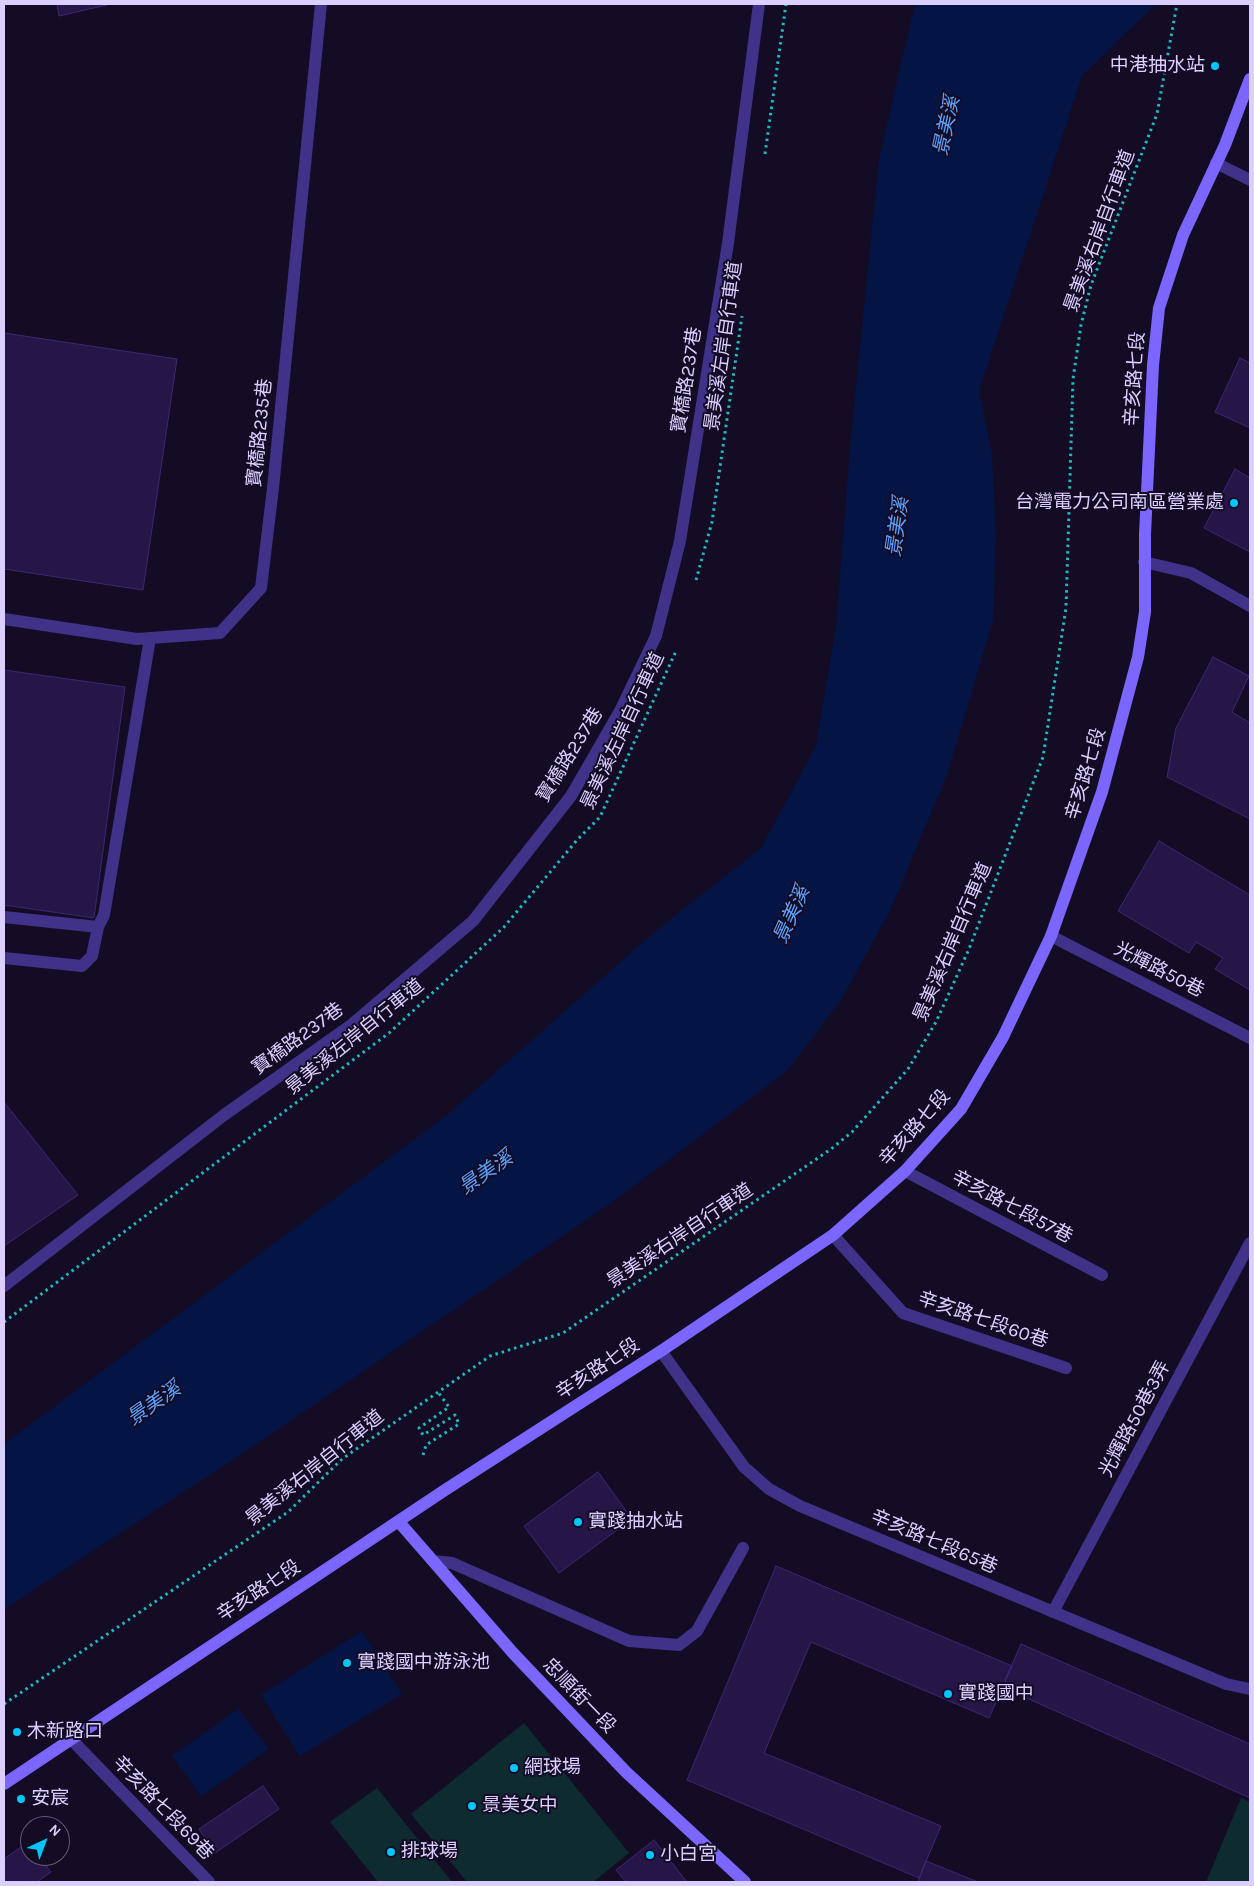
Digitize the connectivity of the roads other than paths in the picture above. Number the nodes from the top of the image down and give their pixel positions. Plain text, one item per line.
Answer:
1 (321, 4) edge
2 (759, 4) edge
3 (1250, 80) edge
4 (1216, 163) junction
5 (1250, 180) edge
6 (1144, 562) junction
7 (1250, 606) edge
8 (4, 619) edge
9 (150, 638) junction
10 (4, 917) edge
11 (98, 927) junction
12 (1051, 936) junction
13 (4, 958) edge
14 (1250, 1038) edge
15 (905, 1171) junction
16 (833, 1235) junction
17 (1250, 1243) edge
18 (1102, 1276) dead end
19 (4, 1286) edge
20 (662, 1351) junction
21 (1066, 1368) dead end
22 (399, 1522) junction
23 (743, 1548) dead end
24 (433, 1561) junction
25 (1053, 1612) junction
26 (1250, 1689) edge
27 (70, 1738) junction
28 (4, 1784) edge
29 (209, 1882) edge
30 (745, 1882) edge

1 - 9 street, 寶橋路235巷
2 - 19 street, 寶橋路237巷
3 - 4 main road, 辛亥路七段
4 - 5 street
4 - 6 main road, 辛亥路七段
6 - 7 street
6 - 12 main road, 辛亥路七段
8 - 9 street, 寶橋路235巷
9 - 11 street
10 - 11 street
11 - 13 street
12 - 14 street, 光輝路50巷
12 - 15 main road, 辛亥路七段
15 - 16 main road, 辛亥路七段
15 - 18 street, 辛亥路七段57巷
16 - 20 main road, 辛亥路七段
16 - 21 street, 辛亥路七段60巷
17 - 25 street, 光輝路50巷3弄
20 - 22 main road, 辛亥路七段
20 - 25 street, 辛亥路七段65巷
22 - 24 main road, 忠順街一段
22 - 27 main road, 辛亥路七段
23 - 24 street
24 - 30 main road, 忠順街一段
25 - 26 street, 辛亥路七段65巷
27 - 28 main road, 辛亥路七段
27 - 29 street, 辛亥路七段69巷

